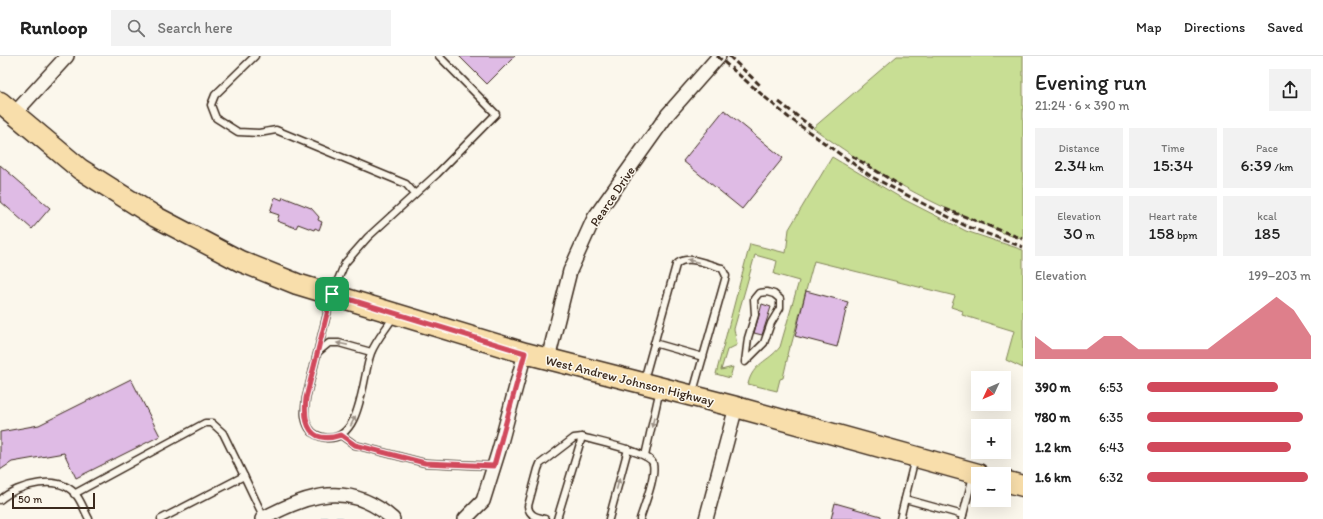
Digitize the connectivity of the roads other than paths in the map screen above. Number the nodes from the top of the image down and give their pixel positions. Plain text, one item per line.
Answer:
1 (67, 56) edge
2 (255, 56) edge
3 (439, 56) edge
4 (719, 56) edge
5 (7, 108) edge
6 (414, 193) junction
7 (332, 294) junction
8 (396, 314) junction
9 (654, 343) junction
10 (372, 352) junction
11 (525, 353) junction
12 (317, 354) junction
13 (703, 357) junction
14 (548, 358) junction
15 (745, 362) joint
16 (652, 385) junction
17 (692, 396) junction
18 (736, 407) junction
19 (341, 435) junction
20 (582, 437) junction
21 (628, 449) junction
22 (645, 456) junction
23 (916, 457) junction
24 (494, 466) junction
25 (971, 473) edge
26 (244, 476) junction
27 (1011, 483) edge
28 (1023, 486) edge
29 (971, 491) edge
30 (74, 494) junction
31 (905, 499) junction
32 (0, 500) edge
33 (963, 517) edge
34 (263, 518) edge
35 (89, 519) edge
36 (161, 519) edge
37 (393, 519) edge
38 (465, 519) edge
39 (545, 519) edge
40 (557, 519) edge
41 (609, 519) edge
42 (640, 519) edge
43 (706, 519) edge
44 (900, 519) edge

1 - 5 street
2 - 6 lane
3 - 6 lane
4 - 14 street, Pearce Drive
5 - 7 main road, West Andrew Johnson Highway
6 - 7 lane
7 - 8 main road, West Andrew Johnson Highway
7 - 12 lane
8 - 10 lane
8 - 11 main road, West Andrew Johnson Highway
9 - 13 lane
13 -> 9 lane
9 - 16 lane
10 -> 12 lane
19 -> 10 lane
11 - 14 main road, West Andrew Johnson Highway
11 - 24 street
12 - 19 lane
13 - 17 lane
14 - 16 main road, West Andrew Johnson Highway
15 - 15 lane
16 - 17 main road, West Andrew Johnson Highway
16 -> 22 lane
17 - 18 main road, West Andrew Johnson Highway
18 - 23 main road, West Andrew Johnson Highway
18 - 43 street
19 - 24 lane
20 - 21 lane
20 - 39 lane
20 - 40 lane
21 - 22 lane
41 -> 21 lane
22 - 42 lane
23 - 25 main road, West Andrew Johnson Highway
23 - 31 lane
24 - 38 street
26 - 30 lane
26 - 34 lane
26 - 36 lane
27 - 28 main road
29 - 33 lane
30 - 32 lane
30 - 35 lane
31 - 33 lane
31 - 44 lane
34 - 37 street

